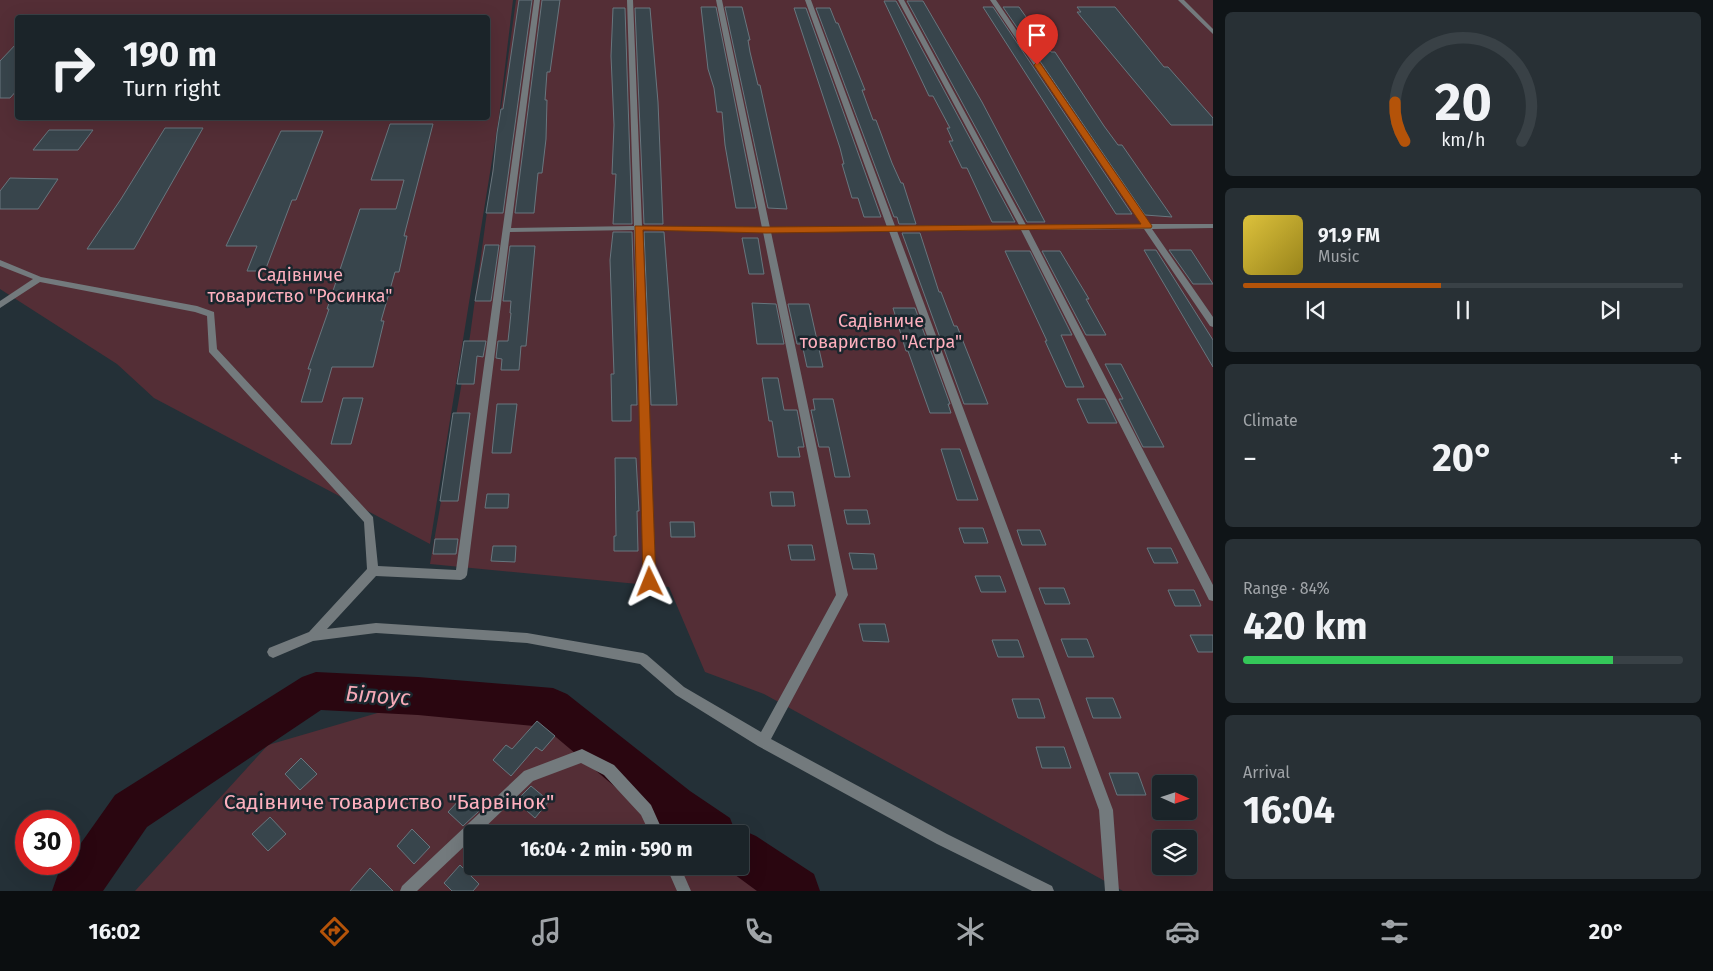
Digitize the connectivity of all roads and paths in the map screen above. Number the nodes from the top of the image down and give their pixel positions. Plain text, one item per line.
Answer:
1 (537, 0) edge
2 (630, 0) edge
3 (719, 0) edge
4 (808, 0) edge
5 (901, 0) edge
6 (993, 0) edge
7 (1181, 0) edge
8 (1213, 32) edge
9 (1147, 226) junction
10 (1213, 226) edge
11 (638, 228) junction
12 (1024, 228) junction
13 (894, 229) junction
14 (507, 230) junction
15 (766, 230) junction
16 (0, 263) edge
17 (39, 279) junction
18 (0, 306) edge
19 (1213, 324) edge
20 (373, 571) junction
21 (650, 582) dead end
22 (1213, 596) edge
23 (313, 636) junction
24 (273, 652) dead end
25 (763, 741) junction
26 (477, 825) edge
27 (653, 825) edge
28 (464, 837) edge
29 (676, 875) edge
30 (407, 891) edge
31 (684, 891) edge
32 (1047, 891) edge
33 (1112, 891) edge

1 - 14 street
2 - 11 street
3 - 15 street
4 - 13 street
5 - 12 street
6 - 9 street
7 - 8 street
9 - 10 street
9 - 12 street
9 - 19 street
11 - 14 street
11 - 15 street
11 - 21 street
12 - 13 street
12 - 22 street
13 - 15 street
13 - 33 street
14 - 20 street
15 - 25 street
16 - 17 street
17 - 18 street
17 - 20 street
20 - 23 street
23 - 24 street
23 - 25 street
25 - 32 street
26 - 27 street
28 - 30 street
29 - 31 street

